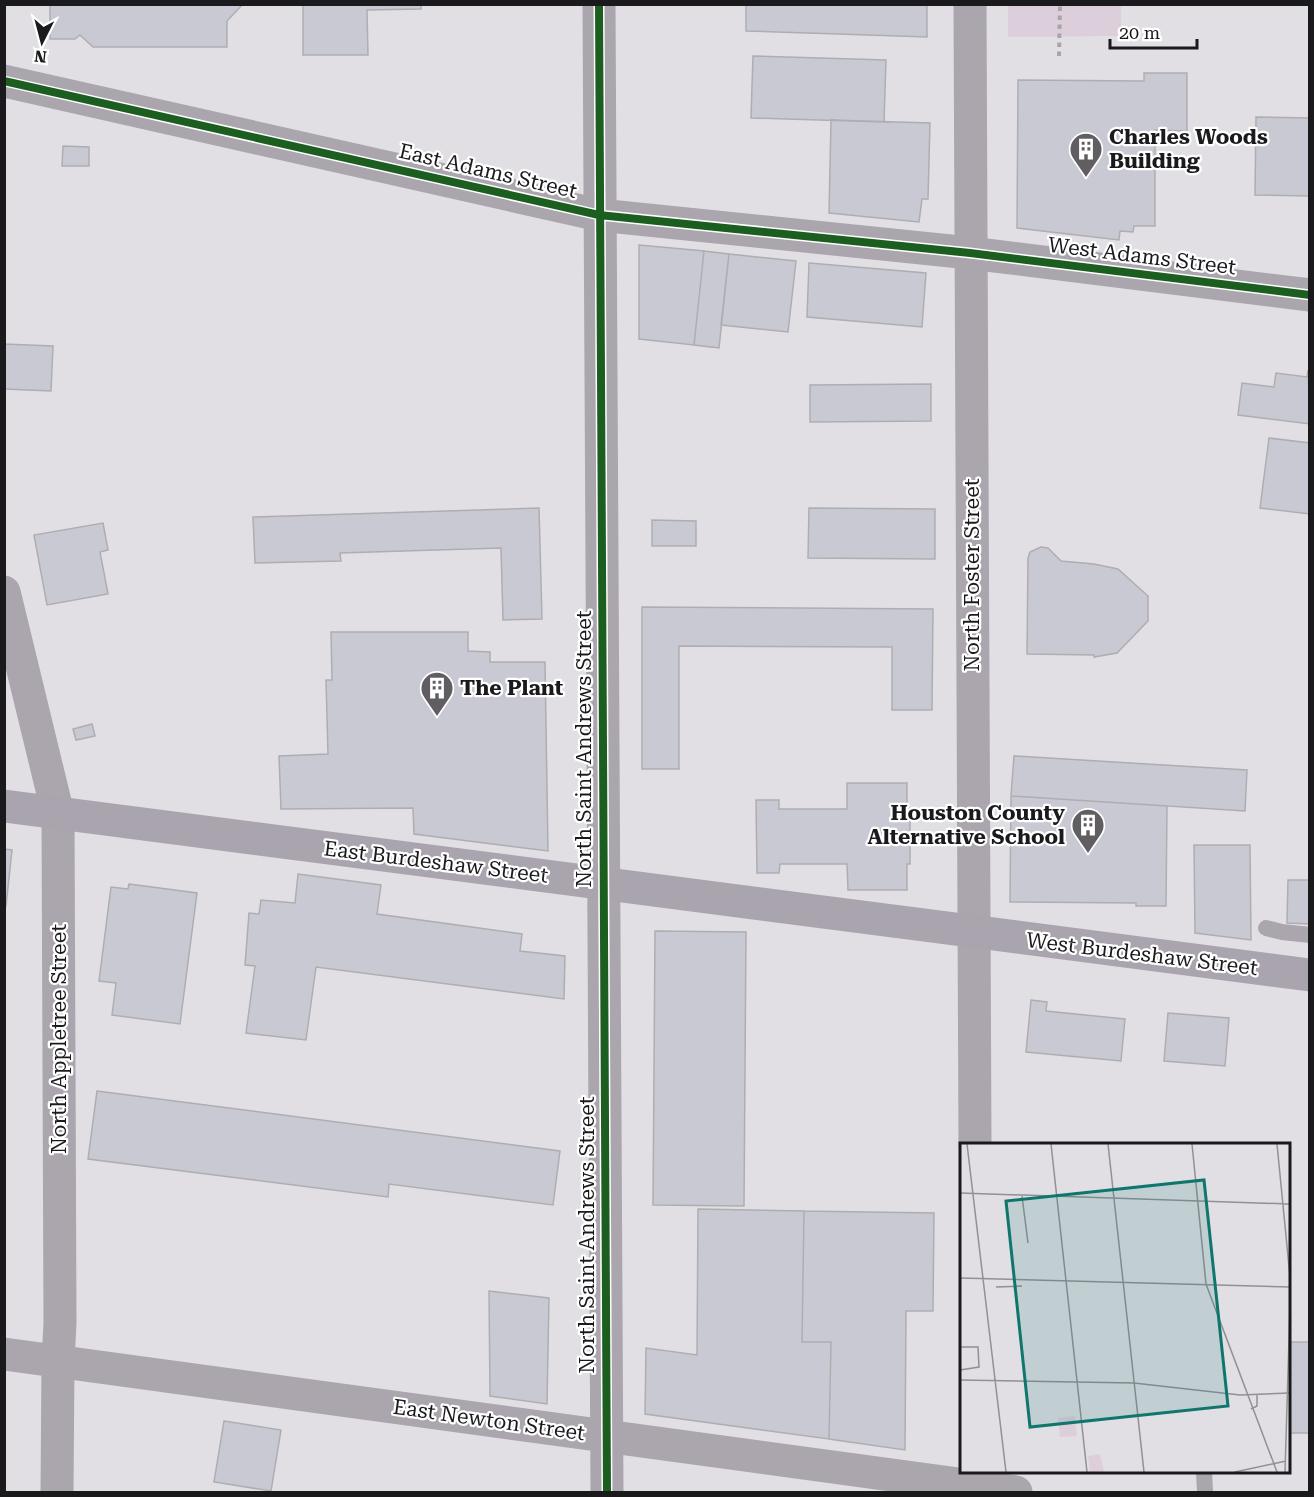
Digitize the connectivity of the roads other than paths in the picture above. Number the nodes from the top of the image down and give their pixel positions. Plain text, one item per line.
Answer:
1 (599, 4) edge
2 (970, 4) edge
3 (4, 81) edge
4 (599, 215) junction
5 (970, 253) junction
6 (1310, 295) edge
7 (4, 592) edge
8 (4, 806) edge
9 (58, 814) junction
10 (603, 884) junction
11 (1266, 928) dead end
12 (975, 933) junction
13 (1310, 935) edge
14 (1310, 975) edge
15 (975, 1143) edge
16 (4, 1354) edge
17 (58, 1361) junction
18 (607, 1436) junction
19 (1204, 1473) edge
20 (974, 1484) edge
21 (57, 1492) edge
22 (607, 1492) edge
23 (1016, 1492) edge
24 (1205, 1492) edge

1 - 4 street, North Saint Andrews Street
2 - 5 street, North Foster Street
3 - 4 street, East Adams Street
4 - 5 street, East Adams Street
4 - 10 street, North Saint Andrews Street
5 - 6 street, West Adams Street
5 - 12 street, North Foster Street
7 - 9 street, North Appletree Street
8 - 9 street, East Burdeshaw Street
9 - 10 street, East Burdeshaw Street
9 - 17 street, North Appletree Street
10 - 12 street, East Burdeshaw Street
10 - 18 street, North Saint Andrews Street
11 - 13 lane
12 - 14 street, West Burdeshaw Street
12 - 15 street, North Foster Street
16 - 17 street, East Newton Street
17 - 18 street, East Newton Street
17 - 21 street, North Appletree Street
18 - 20 street, East Newton Street
18 - 22 street, North Saint Andrews Street
19 - 24 lane
20 - 23 street, East Newton Street

